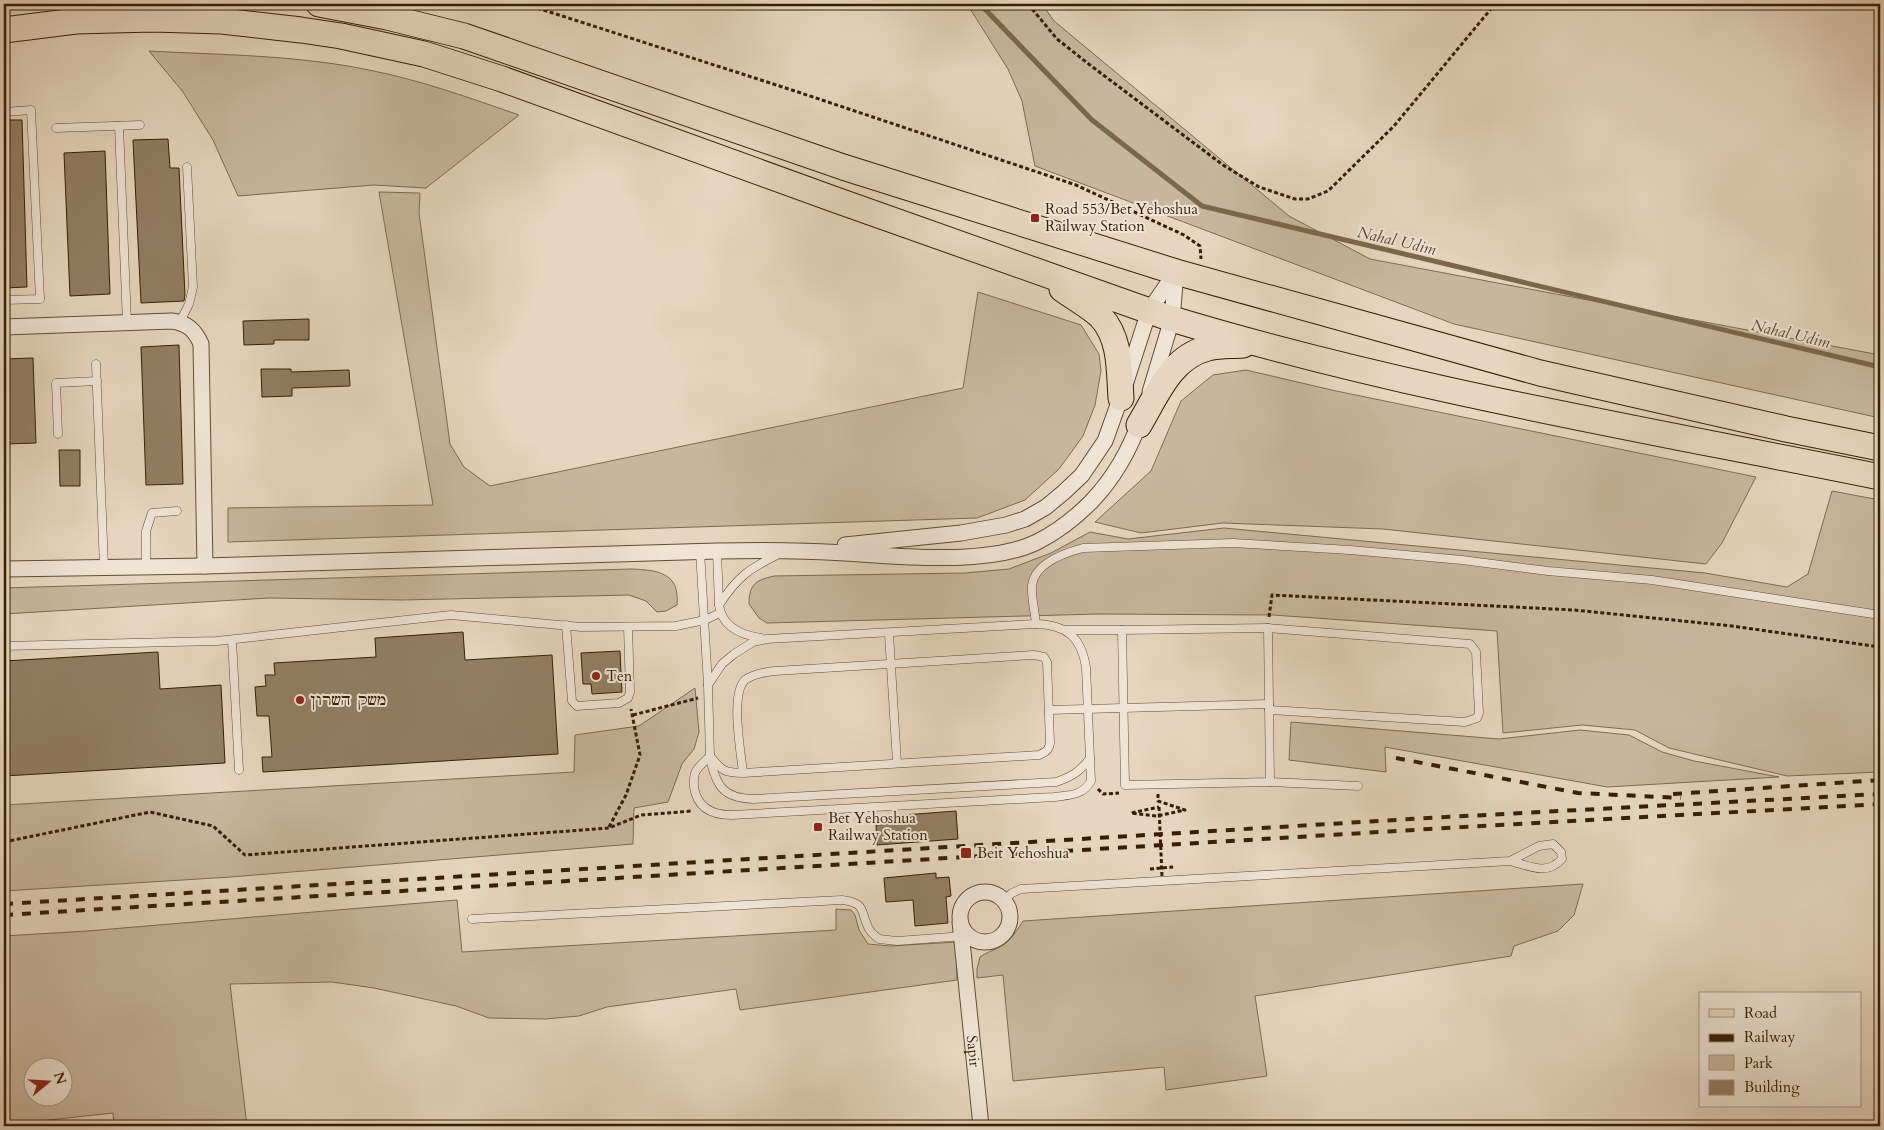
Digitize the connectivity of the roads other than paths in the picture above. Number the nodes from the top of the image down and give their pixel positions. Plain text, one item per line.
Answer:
1 (319, 4) edge
2 (4, 30) edge
3 (4, 112) edge
4 (140, 125) dead end
5 (118, 126) junction
6 (56, 128) dead end
7 (187, 167) dead end
8 (1036, 271) junction
9 (1176, 272) junction
10 (4, 300) edge
11 (1149, 310) junction
12 (1172, 319) junction
13 (180, 322) junction
14 (127, 323) junction
15 (4, 327) edge
16 (1259, 344) junction
17 (96, 364) dead end
18 (97, 381) junction
19 (1121, 398) junction
20 (1139, 425) junction
21 (58, 434) dead end
22 (1880, 448) edge
23 (1880, 477) edge
24 (177, 511) dead end
25 (795, 550) junction
26 (700, 551) junction
27 (717, 551) junction
28 (205, 566) junction
29 (104, 567) junction
30 (146, 567) junction
31 (4, 569) edge
32 (720, 609) junction
33 (1880, 615) edge
34 (705, 620) junction
35 (1036, 624) junction
36 (566, 625) junction
37 (628, 626) junction
38 (1268, 628) junction
39 (1066, 630) junction
40 (1122, 630) junction
41 (889, 634) junction
42 (767, 639) junction
43 (232, 640) junction
44 (4, 646) edge
45 (891, 663) junction
46 (708, 685) junction
47 (1124, 706) junction
48 (1269, 707) junction
49 (1088, 708) junction
50 (1049, 710) junction
51 (710, 756) junction
52 (1090, 758) junction
53 (897, 763) junction
54 (239, 770) dead end
55 (742, 773) junction
56 (1270, 782) junction
57 (1358, 786) dead end
58 (1510, 861) junction
59 (1004, 900) junction
60 (472, 919) dead end
61 (963, 931) junction
62 (983, 942) junction
63 (966, 977) junction
64 (980, 1126) edge

1 - 9 main road
2 - 8 main road
3 - 10 lane
4 - 5 lane
5 - 6 lane
5 - 14 lane
7 - 13 lane
8 - 11 main road
8 - 19 main road
9 - 11 street
9 - 12 street
9 - 22 main road
11 - 12 main road
11 - 19 street
12 - 16 main road
12 - 20 street
13 - 14 street
13 - 28 street
14 - 15 street
16 - 20 main road
16 - 23 main road
17 - 18 lane
18 - 21 lane
18 - 29 lane
19 - 25 street
20 - 25 street
24 - 30 lane
25 - 27 street
25 - 32 lane
26 - 27 street
26 - 28 street
26 - 34 lane
27 - 32 lane
28 - 30 street
29 - 30 street
29 - 31 street
32 - 34 lane
32 - 42 lane
33 - 35 lane
34 - 37 lane
34 - 46 lane
35 - 39 lane
35 - 41 lane
36 - 37 lane
36 - 37 lane
36 - 43 lane
38 - 40 lane
38 - 48 lane
38 - 48 lane
39 - 40 lane
39 - 49 lane
40 - 47 lane
41 - 42 lane
41 - 45 lane
42 - 46 lane
43 - 44 lane
43 - 54 lane
45 - 50 lane
45 - 53 lane
45 - 55 lane
46 - 51 lane
47 - 48 lane
47 - 49 lane
47 - 56 lane
48 - 56 lane
49 - 50 lane
49 - 52 lane
50 - 53 lane
51 - 52 lane
51 - 52 lane
51 - 55 lane
53 - 55 lane
56 - 57 lane
58 - 58 lane
58 - 59 lane
59 - 61 street
59 - 62 street
60 - 61 lane
61 - 62 street
61 - 63 street, Sapir
62 - 63 street, Sapir
63 - 64 street, Sapir

